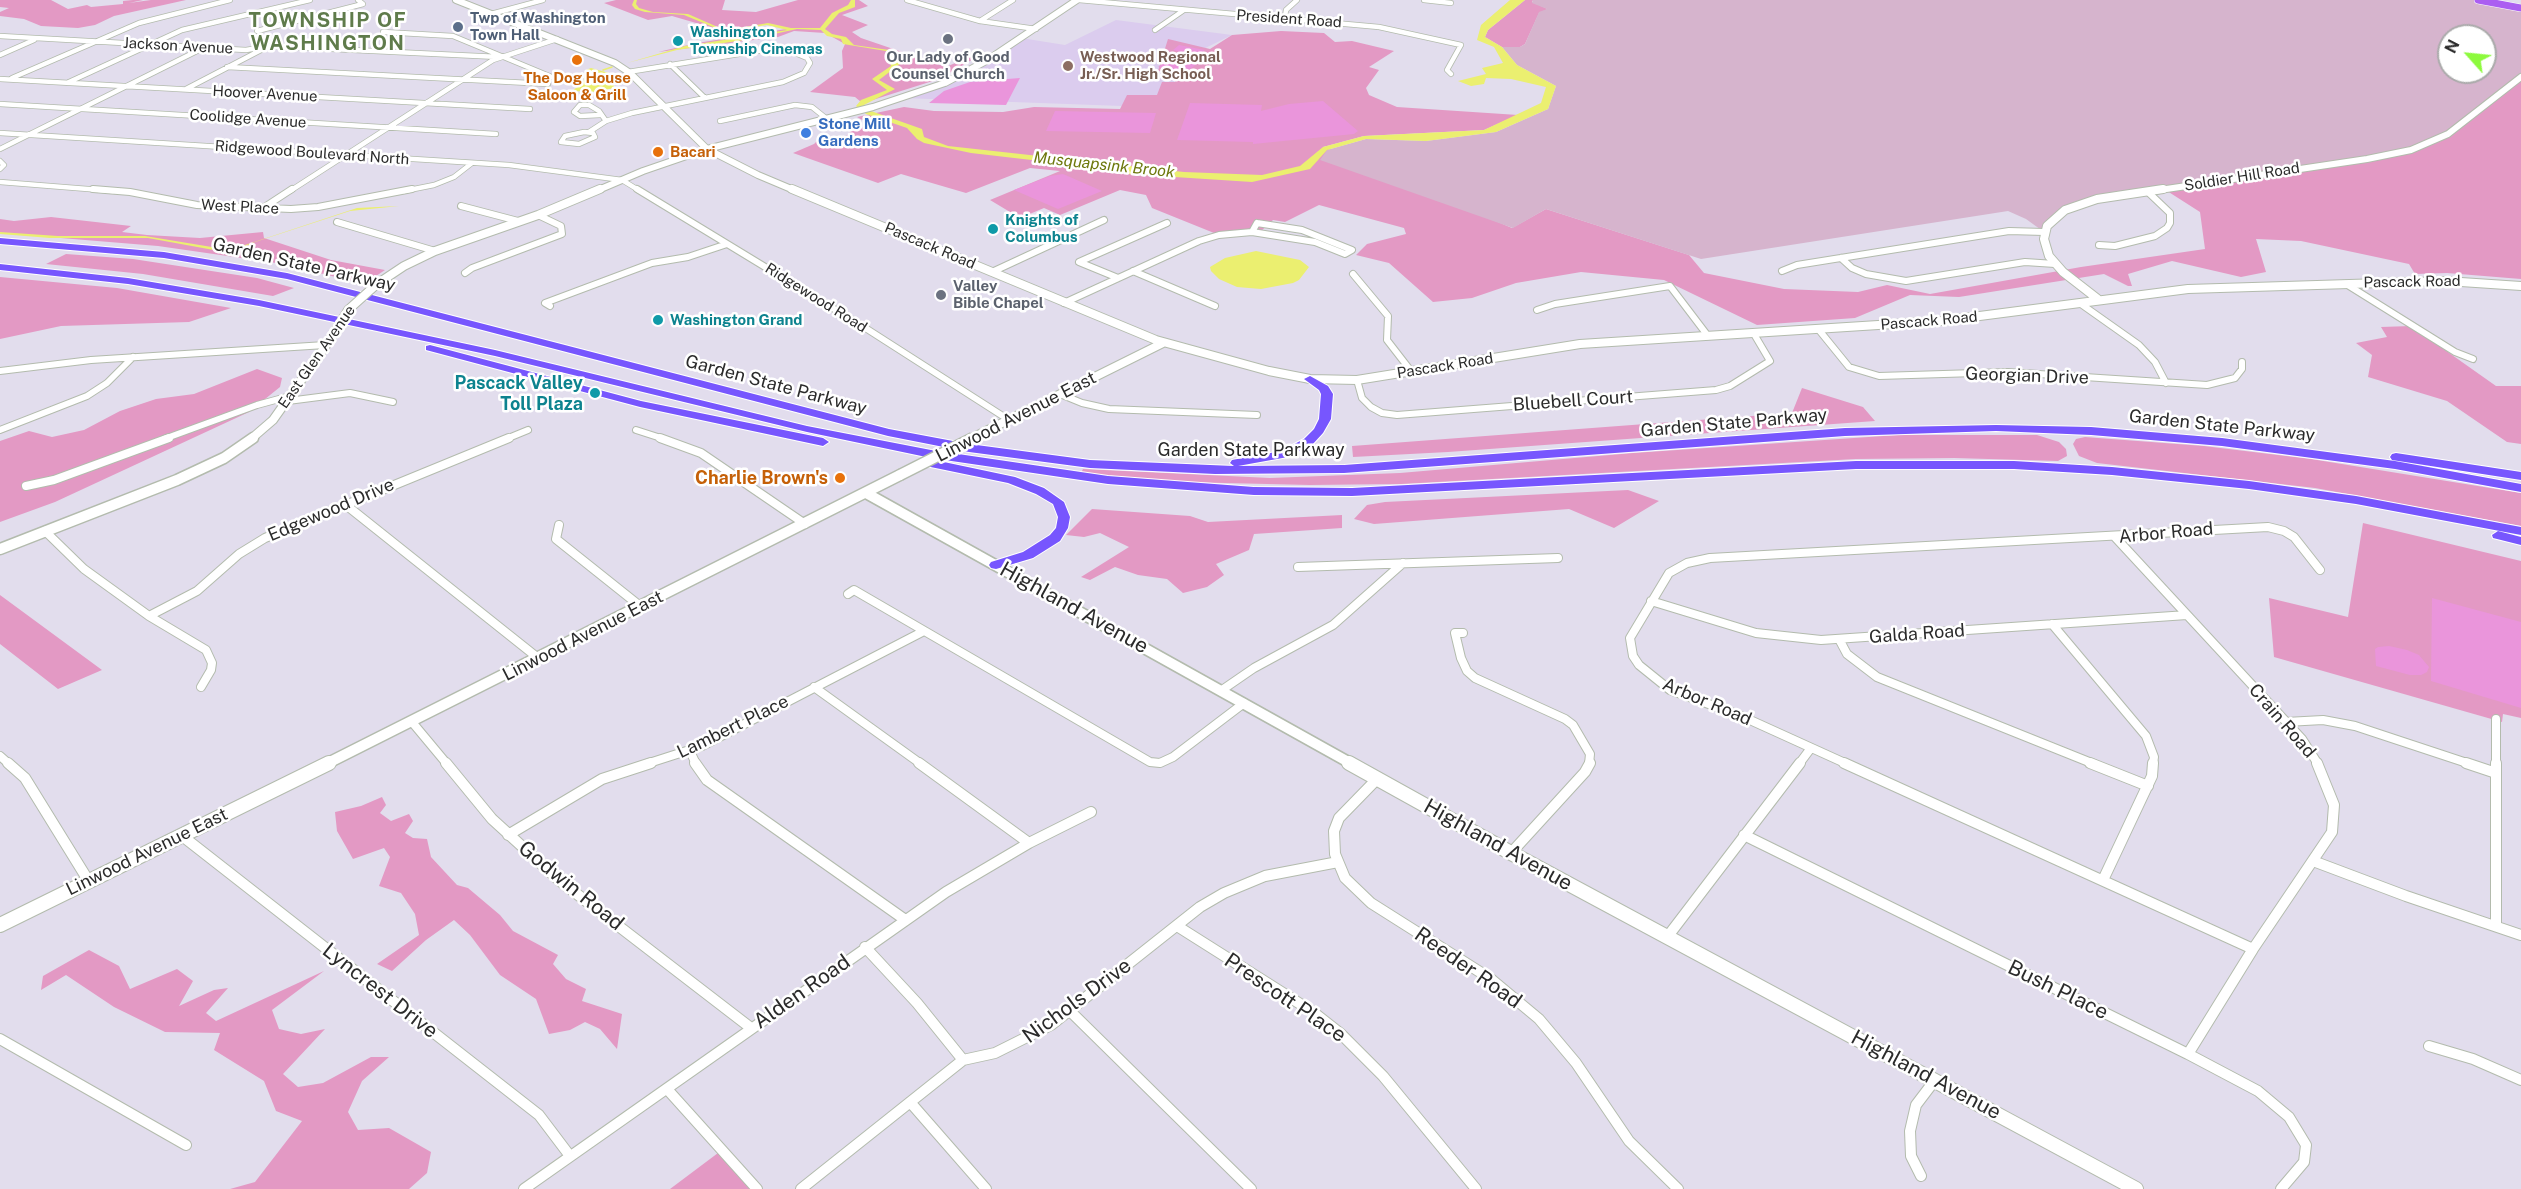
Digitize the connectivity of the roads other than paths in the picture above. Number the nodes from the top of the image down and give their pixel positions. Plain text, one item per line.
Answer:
1 (230, 0) edge
2 (310, 0) edge
3 (358, 0) edge
4 (456, 0) edge
5 (543, 0) edge
6 (907, 0) edge
7 (1013, 0) edge
8 (1078, 0) edge
9 (1297, 0) edge
10 (1424, 0) edge
11 (2478, 0) edge
12 (1451, 3) dead end
13 (2521, 8) edge
14 (1185, 10) junction
15 (491, 14) junction
16 (1285, 18) junction
17 (980, 21) junction
18 (1036, 29) junction
19 (1155, 30) dead end
20 (257, 31) dead end
21 (383, 32) dead end
22 (0, 36) edge
23 (38, 38) junction
24 (557, 39) junction
25 (93, 42) junction
26 (150, 45) junction
27 (269, 46) junction
28 (204, 48) junction
29 (0, 55) edge
30 (499, 57) junction
31 (670, 64) junction
32 (227, 68) junction
33 (628, 72) junction
34 (1451, 74) dead end
35 (2521, 76) edge
36 (0, 79) edge
37 (9, 79) junction
38 (462, 80) junction
39 (559, 80) dead end
40 (68, 82) junction
41 (0, 83) edge
42 (548, 84) dead end
43 (127, 86) junction
44 (184, 89) junction
45 (705, 98) junction
46 (426, 103) junction
47 (0, 104) edge
48 (664, 106) junction
49 (80, 109) junction
50 (530, 109) dead end
51 (600, 115) junction
52 (828, 119) junction
53 (720, 121) dead end
54 (606, 122) junction
55 (387, 128) junction
56 (589, 132) junction
57 (0, 133) edge
58 (496, 134) dead end
59 (28, 135) junction
60 (0, 149) edge
61 (707, 149) junction
62 (345, 155) junction
63 (0, 161) edge
64 (472, 163) junction
65 (0, 169) edge
66 (622, 180) junction
67 (0, 182) edge
68 (2148, 192) junction
69 (461, 206) dead end
70 (262, 209) junction
71 (538, 215) junction
72 (1104, 220) dead end
73 (518, 221) junction
74 (337, 222) dead end
75 (1167, 223) dead end
76 (1252, 232) junction
77 (2044, 232) junction
78 (0, 241) edge
79 (727, 244) junction
80 (2099, 245) dead end
81 (435, 251) junction
82 (1841, 258) junction
83 (2055, 264) junction
84 (0, 267) edge
85 (1133, 271) junction
86 (1782, 271) dead end
87 (992, 272) junction
88 (465, 273) dead end
89 (1353, 274) dead end
90 (1118, 278) junction
91 (2346, 284) junction
92 (2521, 286) edge
93 (213, 295) junction
94 (2099, 300) junction
95 (1064, 303) junction
96 (2081, 304) junction
97 (550, 306) dead end
98 (1215, 306) dead end
99 (1537, 310) dead end
100 (1818, 330) junction
101 (1754, 334) junction
102 (1708, 336) junction
103 (327, 343) junction
104 (1164, 343) junction
105 (133, 357) junction
106 (2473, 359) dead end
107 (2242, 362) dead end
108 (0, 371) edge
109 (1411, 371) junction
110 (1310, 379) junction
111 (1357, 380) junction
112 (2166, 383) junction
113 (1060, 394) junction
114 (289, 398) junction
115 (393, 402) dead end
116 (1257, 415) dead end
117 (1009, 420) junction
118 (0, 430) edge
119 (528, 430) dead end
120 (636, 430) dead end
121 (2156, 436) junction
122 (855, 449) junction
123 (1090, 464) junction
124 (2521, 476) edge
125 (2249, 485) junction
126 (26, 486) dead end
127 (2521, 488) edge
128 (1254, 491) junction
129 (866, 493) junction
130 (346, 505) junction
131 (805, 524) junction
132 (559, 525) dead end
133 (45, 531) junction
134 (2521, 531) edge
135 (2115, 537) junction
136 (2521, 541) edge
137 (0, 549) edge
138 (1558, 558) dead end
139 (1403, 562) junction
140 (996, 565) junction
141 (1298, 567) dead end
142 (2320, 570) dead end
143 (848, 594) dead end
144 (1651, 601) junction
145 (640, 606) junction
146 (2187, 615) junction
147 (149, 616) junction
148 (2052, 624) junction
149 (924, 631) junction
150 (1463, 633) dead end
151 (1839, 639) junction
152 (538, 658) junction
153 (201, 687) dead end
154 (814, 687) junction
155 (1222, 690) junction
156 (1244, 703) junction
157 (2496, 719) dead end
158 (412, 722) junction
159 (2286, 722) junction
160 (1810, 748) junction
161 (690, 751) junction
162 (0, 756) edge
163 (2496, 772) junction
164 (1378, 778) junction
165 (2148, 786) junction
166 (1091, 812) dead end
167 (181, 835) junction
168 (508, 835) junction
169 (1744, 835) junction
170 (1029, 843) junction
171 (1511, 854) junction
172 (2313, 861) junction
173 (1338, 862) junction
174 (88, 880) junction
175 (2103, 880) junction
176 (904, 920) junction
177 (0, 925) edge
178 (2496, 925) junction
179 (1178, 926) junction
180 (2521, 935) edge
181 (1668, 936) junction
182 (865, 947) junction
183 (2253, 949) junction
184 (1070, 1011) junction
185 (751, 1028) junction
186 (0, 1039) edge
187 (2429, 1046) dead end
188 (2188, 1054) junction
189 (963, 1060) junction
190 (1935, 1080) junction
191 (2521, 1080) edge
192 (667, 1089) junction
193 (910, 1102) junction
194 (186, 1145) dead end
195 (570, 1156) junction
196 (1921, 1176) dead end
197 (524, 1189) edge
198 (757, 1189) edge
199 (801, 1189) edge
200 (986, 1189) edge
201 (1251, 1189) edge
202 (1476, 1189) edge
203 (1678, 1189) edge
204 (2136, 1189) edge
205 (2281, 1189) edge

1 - 25 street
2 - 26 street
3 - 20 street
4 - 15 street, Pascack Road
5 - 15 street
6 - 17 street
7 - 17 street
8 - 14 street, President Road
8 - 18 street
9 - 16 street
10 - 12 street
11 - 13 main road
14 - 16 street, President Road
14 - 19 street
15 - 24 street, Pascack Road
16 - 34 street, President Road
17 - 18 street
18 - 52 street
21 - 30 street
22 - 23 street, Jackson Avenue
23 - 25 street, Jackson Avenue
23 - 29 street
24 - 30 street
24 - 33 street, Pascack Road
25 - 26 street, Jackson Avenue
25 - 37 street
26 - 28 street, Jackson Avenue
26 - 40 street
27 - 28 street, Jackson Avenue
27 - 30 street, Jackson Avenue
27 - 32 street
28 - 43 street
30 - 38 street
30 - 39 street
31 - 33 street
31 - 45 street
31 - 45 street
32 - 38 street
32 - 44 street
33 - 48 street, Pascack Road
35 - 68 street, Soldier Hill Road
36 - 37 street, Hoover Avenue
37 - 40 street, Hoover Avenue
37 - 41 street
38 - 42 street
38 - 46 street
40 - 43 street, Hoover Avenue
43 - 44 street, Hoover Avenue
43 - 49 street
44 - 46 street, Hoover Avenue
45 - 48 street
46 - 50 street, Hoover Avenue
46 - 55 street
47 - 49 street, Coolidge Avenue
48 - 54 street
48 - 61 street, Pascack Road
49 - 55 street, Coolidge Avenue
49 - 59 street
51 - 51 street
51 - 54 street
52 - 53 street
52 - 61 street
54 - 56 street
55 - 58 street, Coolidge Avenue
55 - 62 street
56 - 56 street
57 - 59 street, Ridgewood Boulevard North
59 - 60 street
59 - 62 street, Ridgewood Boulevard North
61 - 66 street, East Glen Avenue
61 - 87 street, Pascack Road
62 - 64 street, Ridgewood Boulevard North
62 - 70 street
63 - 65 street
64 - 66 street, Ridgewood Boulevard North
64 - 70 street, West Place
66 - 71 street, East Glen Avenue
66 - 79 street, Ridgewood Road
67 - 70 street, West Place
68 - 77 street, Soldier Hill Road
68 - 80 street
69 - 73 street
71 - 73 street, East Glen Avenue
71 - 88 street
72 - 87 street
73 - 81 street, East Glen Avenue
74 - 81 street
75 - 90 street
76 - 76 street
76 - 85 street
77 - 82 street
77 - 83 street
78 - 123 highway, Garden State Parkway
79 - 97 street
79 - 117 street, Ridgewood Road
81 - 103 street, East Glen Avenue, bridge
82 - 83 street
82 - 86 street
83 - 94 street
84 - 93 highway, Garden State Parkway
85 - 90 street
85 - 98 street
87 - 95 street, Pascack Road
89 - 109 street
90 - 95 street
91 - 92 street, Pascack Road
91 - 94 street, Pascack Road
91 - 106 street
93 - 122 highway, Garden State Parkway
93 - 128 highway, Garden State Parkway
94 - 96 street, Pascack Road
95 - 104 street, Pascack Road
96 - 100 street, Pascack Road
96 - 112 street
99 - 102 street
100 - 101 street, Pascack Road
100 - 112 street, Georgian Drive
101 - 102 street, Pascack Road
101 - 111 street, Bluebell Court
102 - 109 street, Pascack Road
103 - 105 street
103 - 114 street, East Glen Avenue
104 - 110 street, Pascack Road
104 - 113 street, Linwood Avenue East
105 - 108 street
105 - 118 street
107 - 112 street, Georgian Drive
109 - 111 street, Pascack Road
110 - 111 street, Pascack Road
110 - 123 highway
113 - 116 street
113 - 117 street, Linwood Avenue East
114 - 115 street
114 - 126 street
114 - 133 street, East Glen Avenue
117 - 129 street, Linwood Avenue East, bridge
119 - 130 street, Edgewood Drive
120 - 131 street
121 - 123 highway, Garden State Parkway
121 - 124 highway
121 - 127 highway, Garden State Parkway
122 - 128 highway, Garden State Parkway
122 - 140 highway
125 - 128 highway, Garden State Parkway
125 - 134 highway, Garden State Parkway
125 - 136 highway
129 - 131 street, Linwood Avenue East
129 - 140 street, Highland Avenue
130 - 147 street, Edgewood Drive
130 - 152 street
131 - 145 street, Linwood Avenue East
132 - 145 street
133 - 137 street, East Glen Avenue
133 - 147 street
135 - 142 street, Arbor Road
135 - 144 street, Arbor Road
135 - 146 street, Crain Road
138 - 139 street
139 - 141 street
139 - 155 street
140 - 155 street, Highland Avenue
143 - 149 street
144 - 151 street, Galda Road
144 - 160 street, Arbor Road
145 - 152 street, Linwood Avenue East
146 - 148 street, Galda Road
146 - 159 street, Crain Road
147 - 153 street
148 - 151 street, Galda Road
148 - 165 street
149 - 154 street, Lambert Place
149 - 156 street
150 - 171 street
151 - 165 street
152 - 158 street, Linwood Avenue East
154 - 161 street, Lambert Place
154 - 170 street
155 - 156 street, Highland Avenue
156 - 164 street, Highland Avenue
157 - 163 street
158 - 167 street, Linwood Avenue East
158 - 168 street, Godwin Road
159 - 163 street
159 - 172 street, Crain Road
160 - 169 street
160 - 175 street, Arbor Road
161 - 168 street, Lambert Place
161 - 176 street
162 - 174 street
163 - 178 street
164 - 171 street, Highland Avenue
164 - 173 street, Reeder Road
165 - 175 street
166 - 170 street, Alden Road
167 - 174 street, Linwood Avenue East
167 - 195 street, Lyncrest Drive
168 - 185 street, Godwin Road
169 - 181 street
169 - 188 street, Bush Place
170 - 176 street, Alden Road
171 - 181 street, Highland Avenue
172 - 178 street
172 - 183 street, Crain Road
173 - 179 street, Nichols Drive
173 - 203 street, Reeder Road
174 - 177 street, Linwood Avenue East
175 - 183 street, Arbor Road
176 - 182 street, Alden Road
178 - 180 street
179 - 184 street, Nichols Drive
179 - 202 street, Prescott Place
181 - 190 street, Highland Avenue
182 - 185 street, Alden Road
182 - 189 street
183 - 188 street, Crain Road
184 - 189 street, Nichols Drive
184 - 201 street
185 - 192 street, Alden Road
186 - 194 street
187 - 191 street
188 - 205 street, Bush Place
189 - 193 street, Nichols Drive
190 - 196 street
190 - 204 street, Highland Avenue
192 - 195 street, Alden Road
192 - 198 street
193 - 199 street, Nichols Drive
193 - 200 street
195 - 197 street, Alden Road

